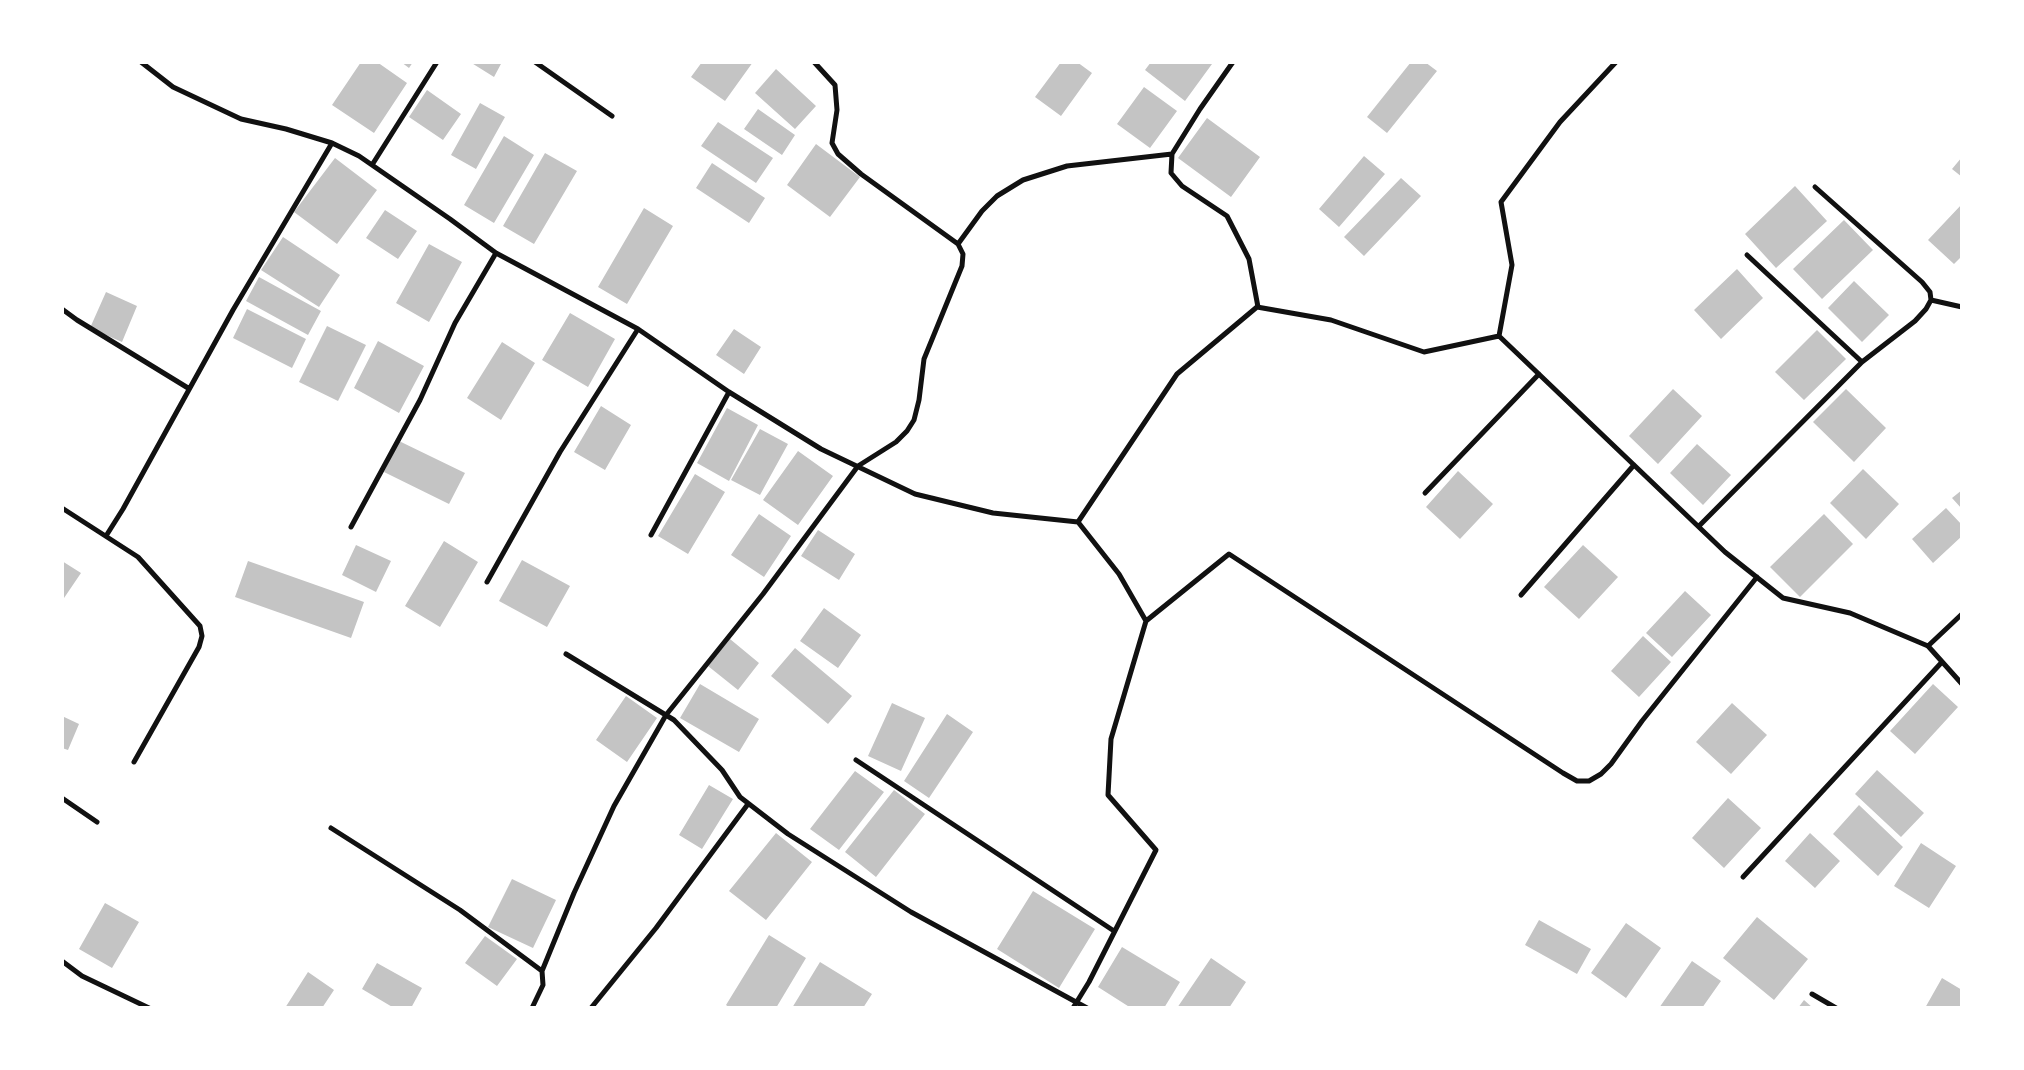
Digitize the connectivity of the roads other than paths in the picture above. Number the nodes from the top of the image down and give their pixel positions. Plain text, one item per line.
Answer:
1 (141, 62) edge
2 (437, 62) edge
3 (535, 62) edge
4 (814, 62) edge
5 (1233, 62) edge
6 (1616, 62) edge
7 (612, 116) dead end
8 (332, 143) junction
9 (1172, 154) junction
10 (372, 165) junction
11 (1815, 187) dead end
12 (958, 244) junction
13 (496, 253) junction
14 (1747, 255) dead end
15 (1931, 300) junction
16 (1258, 307) junction
17 (1962, 307) edge
18 (62, 310) edge
19 (638, 329) junction
20 (1499, 336) junction
21 (1862, 362) junction
22 (1539, 374) junction
23 (188, 388) junction
24 (729, 392) junction
25 (1634, 465) junction
26 (858, 466) junction
27 (1425, 493) dead end
28 (62, 508) edge
29 (1078, 522) junction
30 (1699, 526) junction
31 (351, 527) dead end
32 (651, 535) dead end
33 (106, 536) junction
34 (1757, 577) junction
35 (487, 582) dead end
36 (1521, 596) dead end
37 (1962, 614) edge
38 (1146, 620) junction
39 (1928, 646) junction
40 (566, 654) dead end
41 (1942, 662) junction
42 (1962, 684) edge
43 (666, 715) junction
44 (856, 760) dead end
45 (134, 762) dead end
46 (62, 798) edge
47 (748, 804) junction
48 (97, 822) dead end
49 (331, 828) dead end
50 (1743, 877) dead end
51 (1114, 931) junction
52 (62, 961) edge
53 (542, 971) junction
54 (1812, 994) dead end
55 (1077, 1001) junction
56 (149, 1008) edge
57 (532, 1008) edge
58 (591, 1008) edge
59 (1074, 1008) edge
60 (1086, 1008) edge
61 (1836, 1008) edge

1 - 8 street
2 - 10 street
3 - 7 street
4 - 12 street
5 - 9 street
6 - 20 street
8 - 10 street
8 - 23 street
9 - 12 street
9 - 16 street
10 - 13 street
11 - 15 street
12 - 26 street
13 - 19 street
13 - 31 street
14 - 21 street
15 - 17 street
15 - 21 street
16 - 20 street
16 - 29 street
18 - 23 street
19 - 24 street
19 - 35 street
20 - 22 street
21 - 30 street
22 - 25 street
22 - 27 street
23 - 33 street
24 - 26 street
24 - 32 street
25 - 30 street
25 - 36 street
26 - 29 street
26 - 43 street
28 - 33 street
29 - 38 street
30 - 34 street
33 - 45 street
34 - 38 street
34 - 39 street
37 - 39 street
38 - 51 street
39 - 41 street
40 - 43 street
41 - 42 street
41 - 50 street
43 - 47 street
43 - 53 street
44 - 51 street
46 - 48 street
47 - 55 street
47 - 58 street
49 - 53 street
51 - 55 street
52 - 56 street
53 - 57 street
54 - 61 street
55 - 59 street
55 - 60 street

